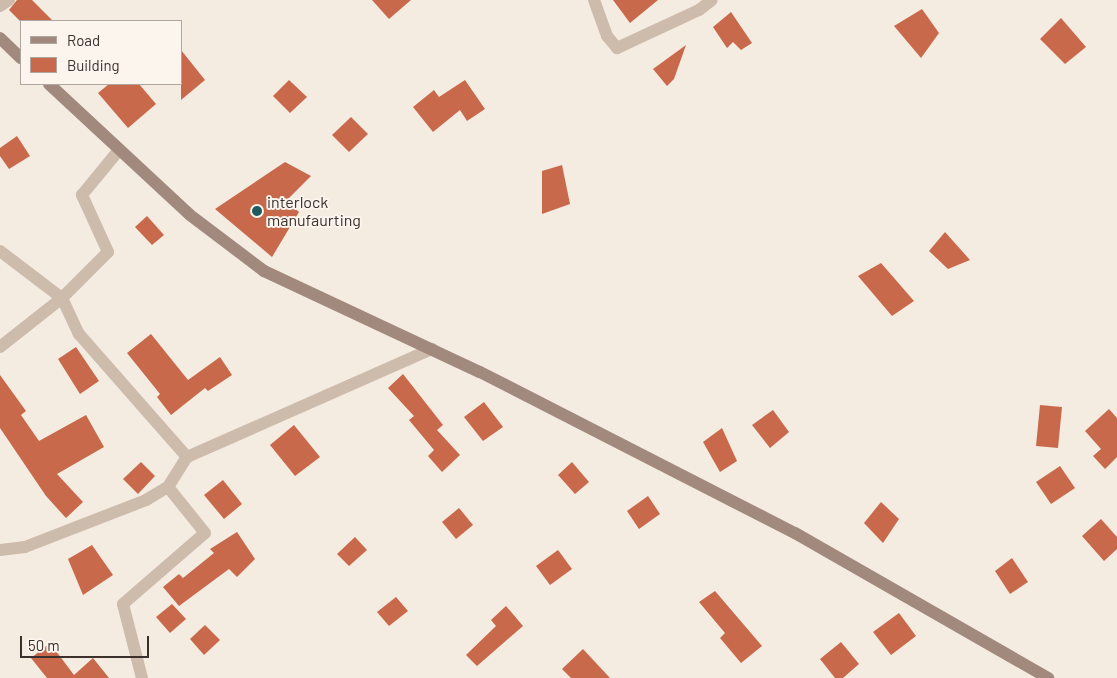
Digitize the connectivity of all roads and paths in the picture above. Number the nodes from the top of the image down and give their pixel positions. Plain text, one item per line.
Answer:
1 (9, 0) edge
2 (594, 0) edge
3 (712, 0) edge
4 (0, 6) edge
5 (0, 38) edge
6 (20, 57) edge
7 (50, 85) edge
8 (119, 150) junction
9 (0, 251) edge
10 (62, 298) junction
11 (0, 347) edge
12 (432, 349) junction
13 (187, 457) junction
14 (168, 487) junction
15 (0, 550) edge
16 (142, 678) edge
17 (1048, 678) edge

1 - 4 street
2 - 3 street
5 - 6 street
7 - 8 street
8 - 10 street
8 - 12 street
9 - 10 street
10 - 11 street
10 - 13 street
12 - 13 street
12 - 17 street
13 - 14 street
14 - 15 street
14 - 16 street

